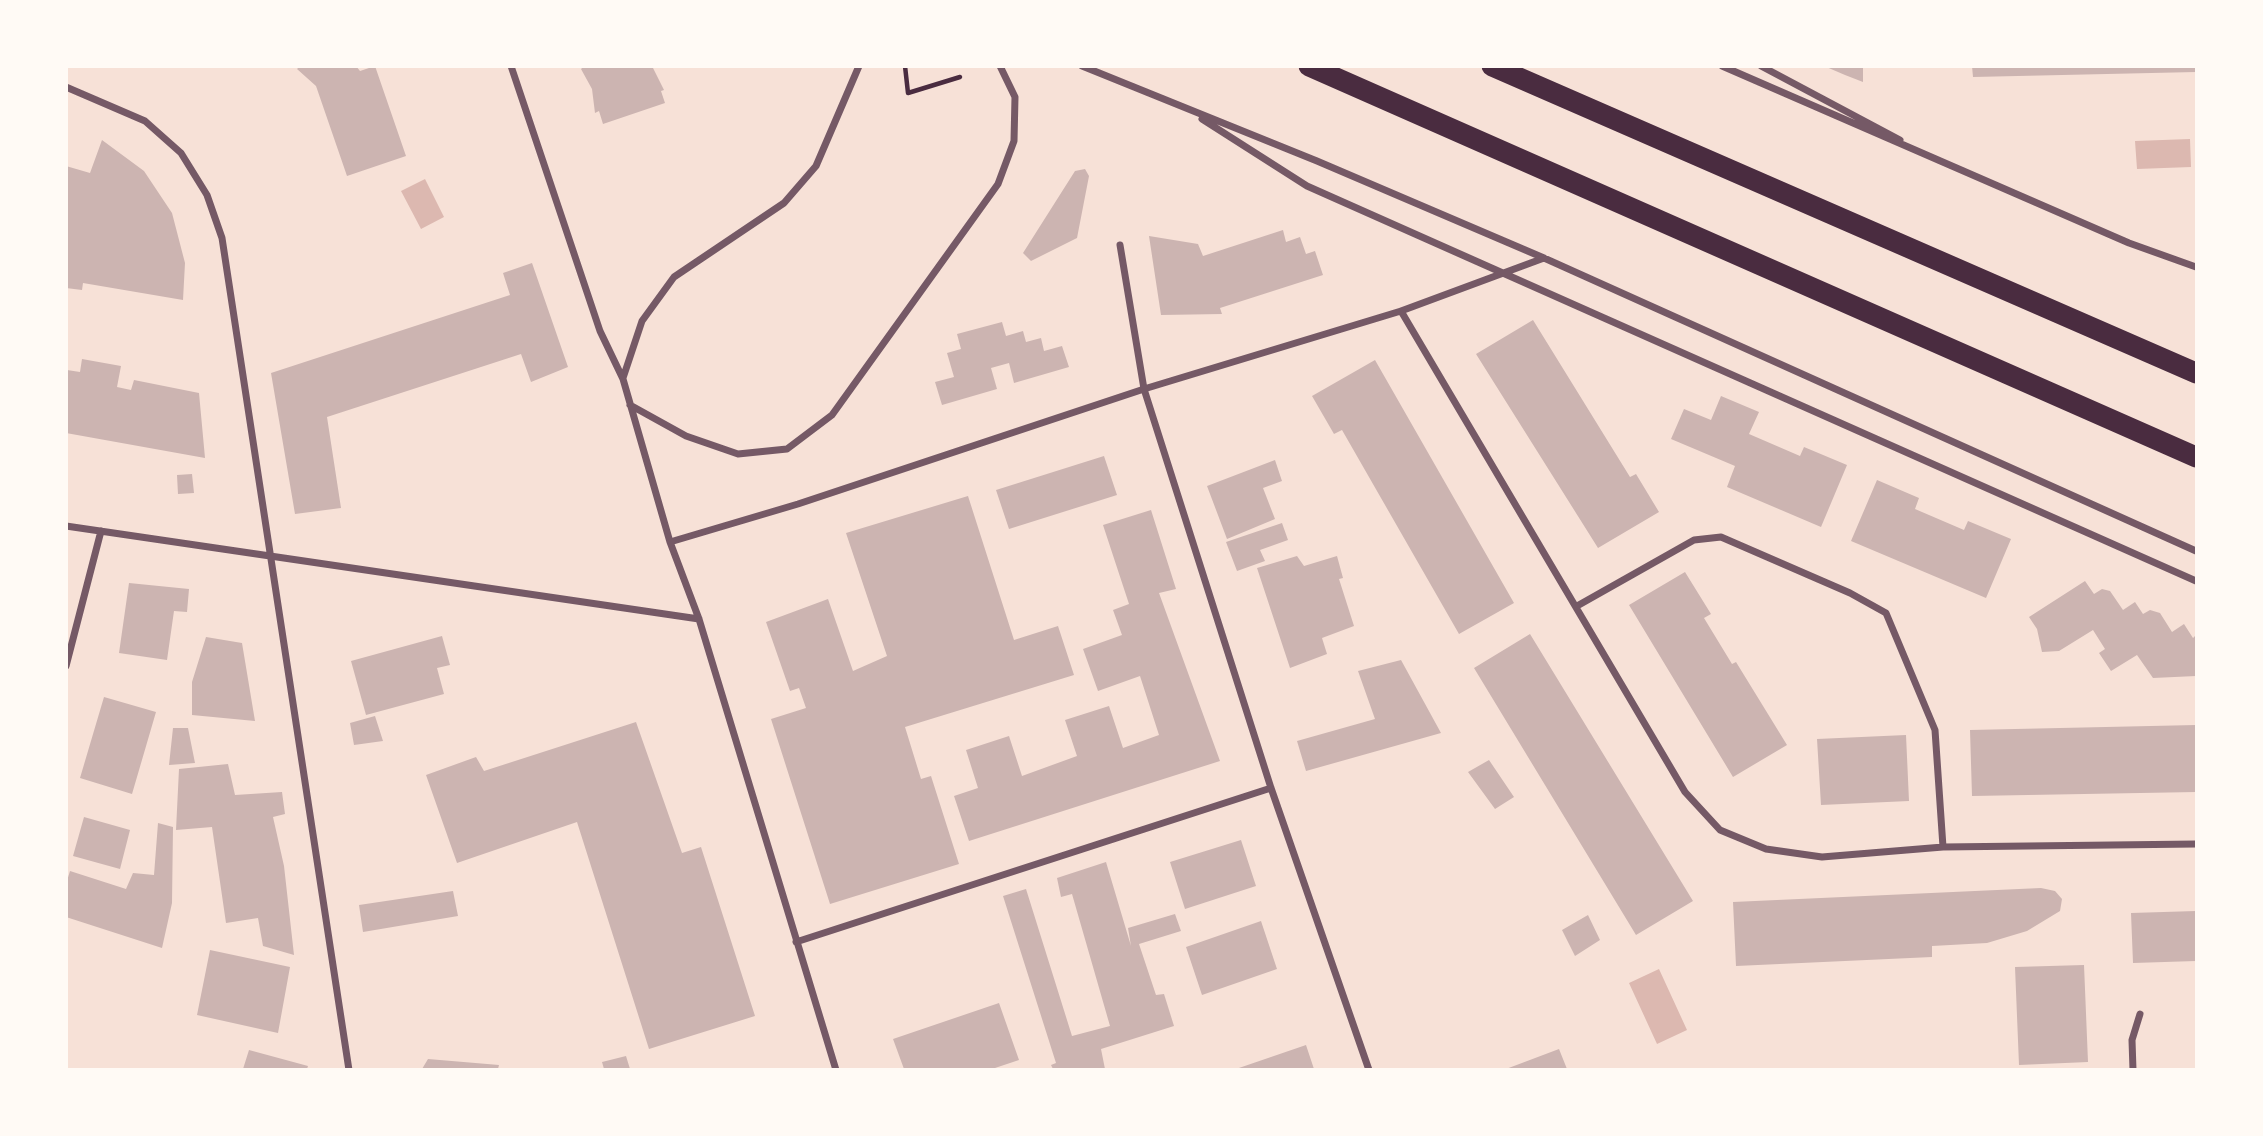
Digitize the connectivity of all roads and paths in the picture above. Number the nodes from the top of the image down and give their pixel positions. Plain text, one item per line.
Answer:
1 (511, 66) edge
2 (859, 66) edge
3 (905, 66) edge
4 (1000, 66) edge
5 (1082, 66) edge
6 (1309, 66) edge
7 (1492, 66) edge
8 (1722, 66) edge
9 (1762, 66) edge
10 (960, 78) dead end
11 (66, 87) edge
12 (1187, 109) junction
13 (1953, 168) junction
14 (1120, 244) dead end
15 (1544, 258) junction
16 (2196, 267) edge
17 (1503, 272) junction
18 (1401, 311) junction
19 (2196, 373) edge
20 (623, 379) junction
21 (1144, 389) junction
22 (630, 404) junction
23 (2196, 457) edge
24 (66, 526) edge
25 (101, 531) junction
26 (670, 542) junction
27 (2196, 551) edge
28 (268, 554) junction
29 (2196, 581) edge
30 (1577, 606) junction
31 (699, 619) junction
32 (66, 666) edge
33 (1271, 788) junction
34 (2196, 844) edge
35 (1943, 847) junction
36 (796, 942) junction
37 (2140, 1014) dead end
38 (349, 1069) edge
39 (836, 1069) edge
40 (1369, 1069) edge
41 (2133, 1069) edge

1 - 20 street
2 - 20 street
3 - 10 path
4 - 22 street
5 - 12 street
6 - 23 highway
7 - 19 highway
8 - 13 street
9 - 13 street
11 - 28 street
12 - 15 street
12 - 17 street
13 - 16 street
14 - 21 street
15 - 17 street
15 - 27 street
17 - 18 street
17 - 29 street
18 - 21 street
18 - 30 street
20 - 22 street
21 - 26 street
21 - 33 street
22 - 26 street
24 - 25 street
25 - 28 street
25 - 32 street
26 - 31 street
28 - 31 street
28 - 38 street
30 - 35 street
30 - 35 street
31 - 36 street
33 - 36 street
33 - 40 street
34 - 35 street
36 - 39 street
37 - 41 street

